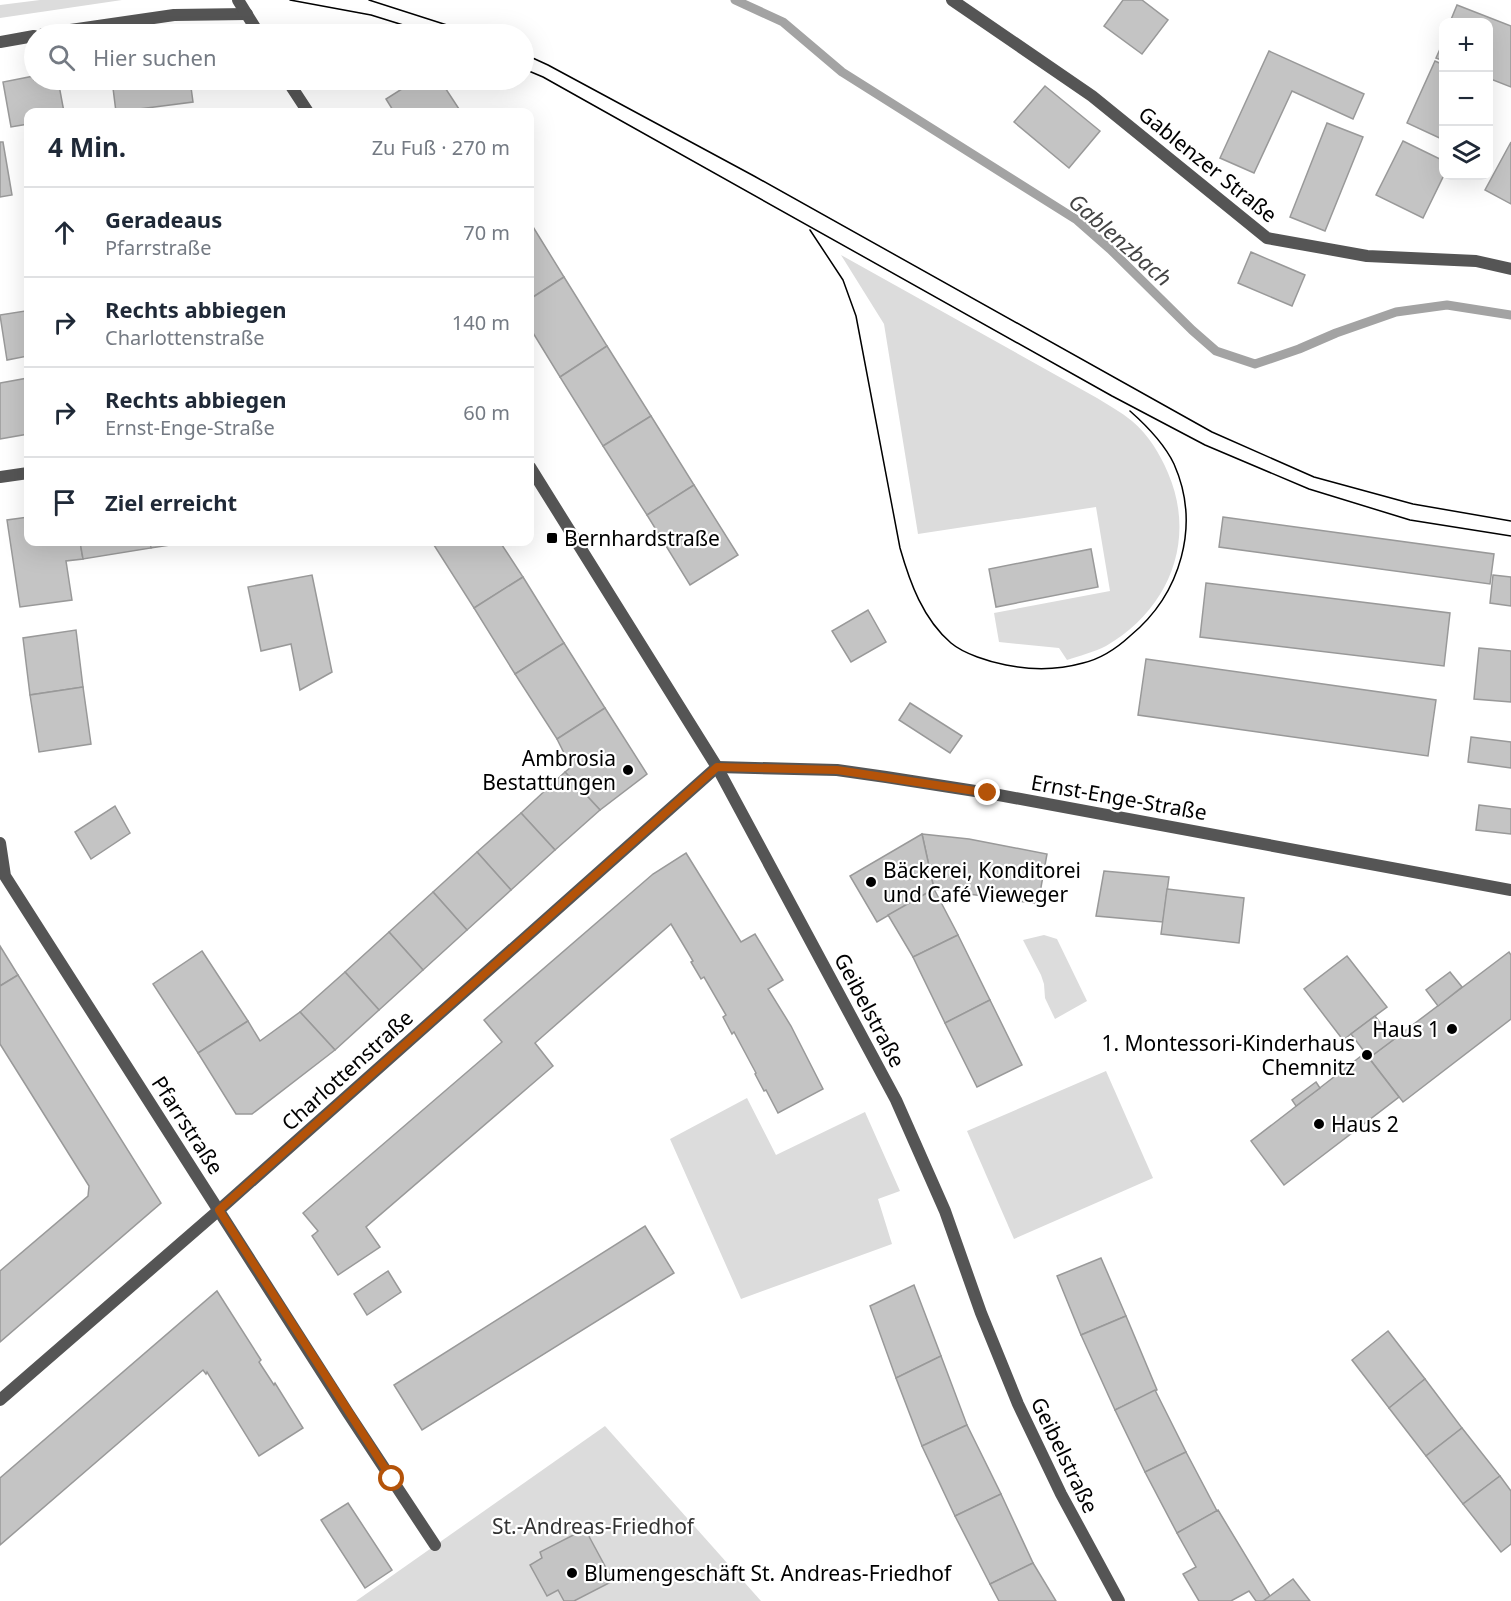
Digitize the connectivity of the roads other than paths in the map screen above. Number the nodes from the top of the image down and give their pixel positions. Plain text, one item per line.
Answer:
1 (238, 0) edge
2 (952, 0) edge
3 (247, 14) junction
4 (112, 24) edge
5 (253, 24) edge
6 (24, 38) edge
7 (0, 42) edge
8 (294, 90) edge
9 (305, 108) edge
10 (1511, 269) edge
11 (534, 473) edge
12 (24, 474) edge
13 (0, 477) edge
14 (717, 767) junction
15 (0, 843) edge
16 (2, 878) edge
17 (1511, 890) edge
18 (219, 1210) junction
19 (0, 1400) edge
20 (435, 1545) dead end
21 (1119, 1601) edge

1 - 3 street
2 - 10 street, Gablenzer Straße
3 - 4 street
3 - 5 street
6 - 7 street
8 - 9 street
11 - 14 street, Geibelstraße
12 - 13 street
14 - 17 street, Ernst-Enge-Straße
14 - 18 street, Charlottenstraße
14 - 21 street, Geibelstraße
15 - 16 street, Pfarrstraße
16 - 18 street, Pfarrstraße
18 - 19 street, Charlottenstraße
18 - 20 street, Pfarrstraße

